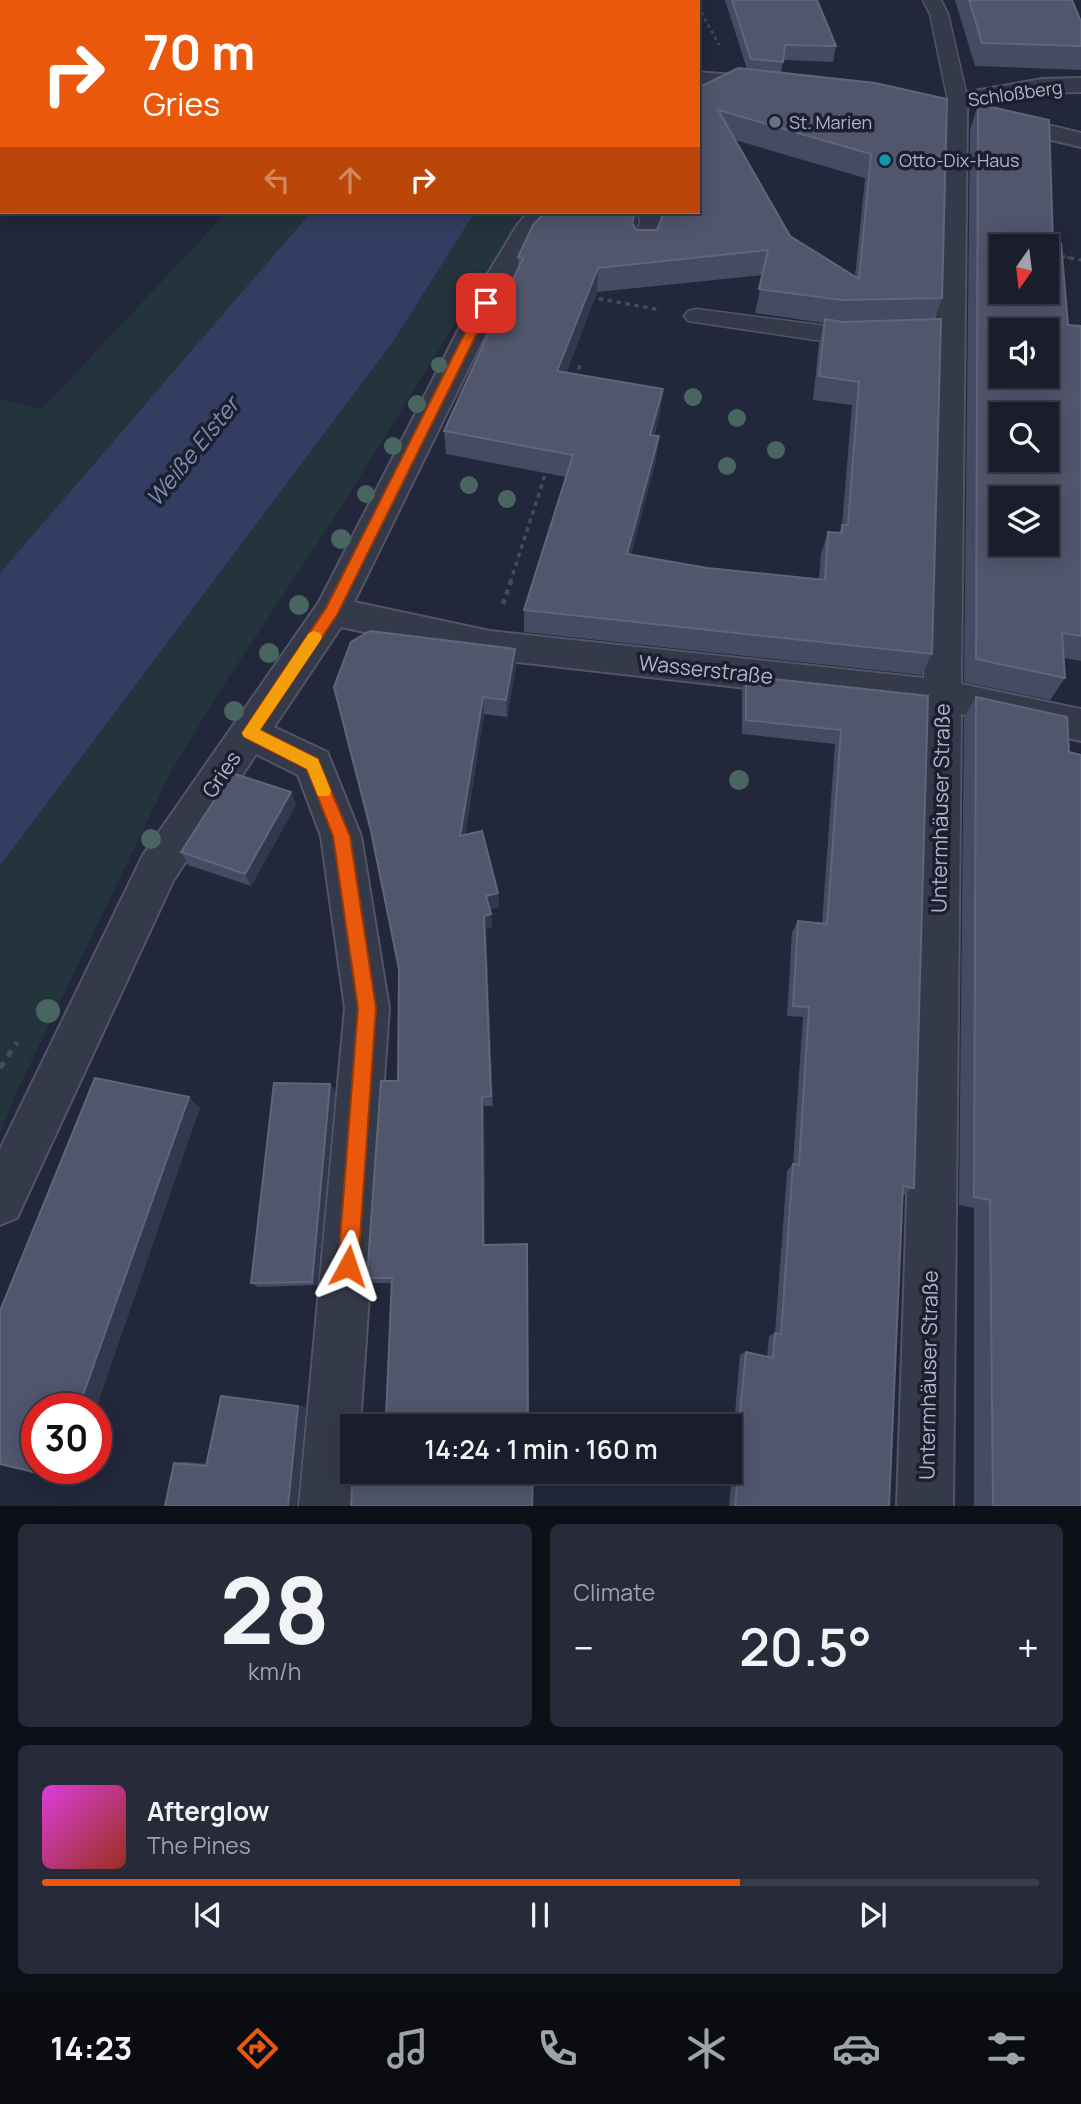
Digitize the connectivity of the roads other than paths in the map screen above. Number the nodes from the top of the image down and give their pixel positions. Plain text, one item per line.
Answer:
1 (932, 0) edge
2 (700, 79) edge
3 (1081, 85) edge
4 (791, 88) edge
5 (948, 106) junction
6 (1081, 140) edge
7 (540, 214) edge
8 (649, 214) edge
9 (644, 247) edge
10 (696, 316) road end
11 (887, 334) edge
12 (332, 611) junction
13 (943, 695) junction
14 (1081, 725) edge
15 (250, 733) junction
16 (0, 1201) edge
17 (327, 1506) edge
18 (925, 1506) edge

1 - 5 lane
2 - 4 street
3 - 5 street, Schloßberg
5 - 6 street
5 - 13 street, Untermhäuser Straße
7 - 12 street, Gries
8 - 9 lane
10 - 11 lane
12 - 13 street, Wasserstraße
12 - 15 street, Gries
13 - 14 street, Wasserstraße
13 - 18 street, Untermhäuser Straße
15 - 16 street, Gries
15 - 17 street

